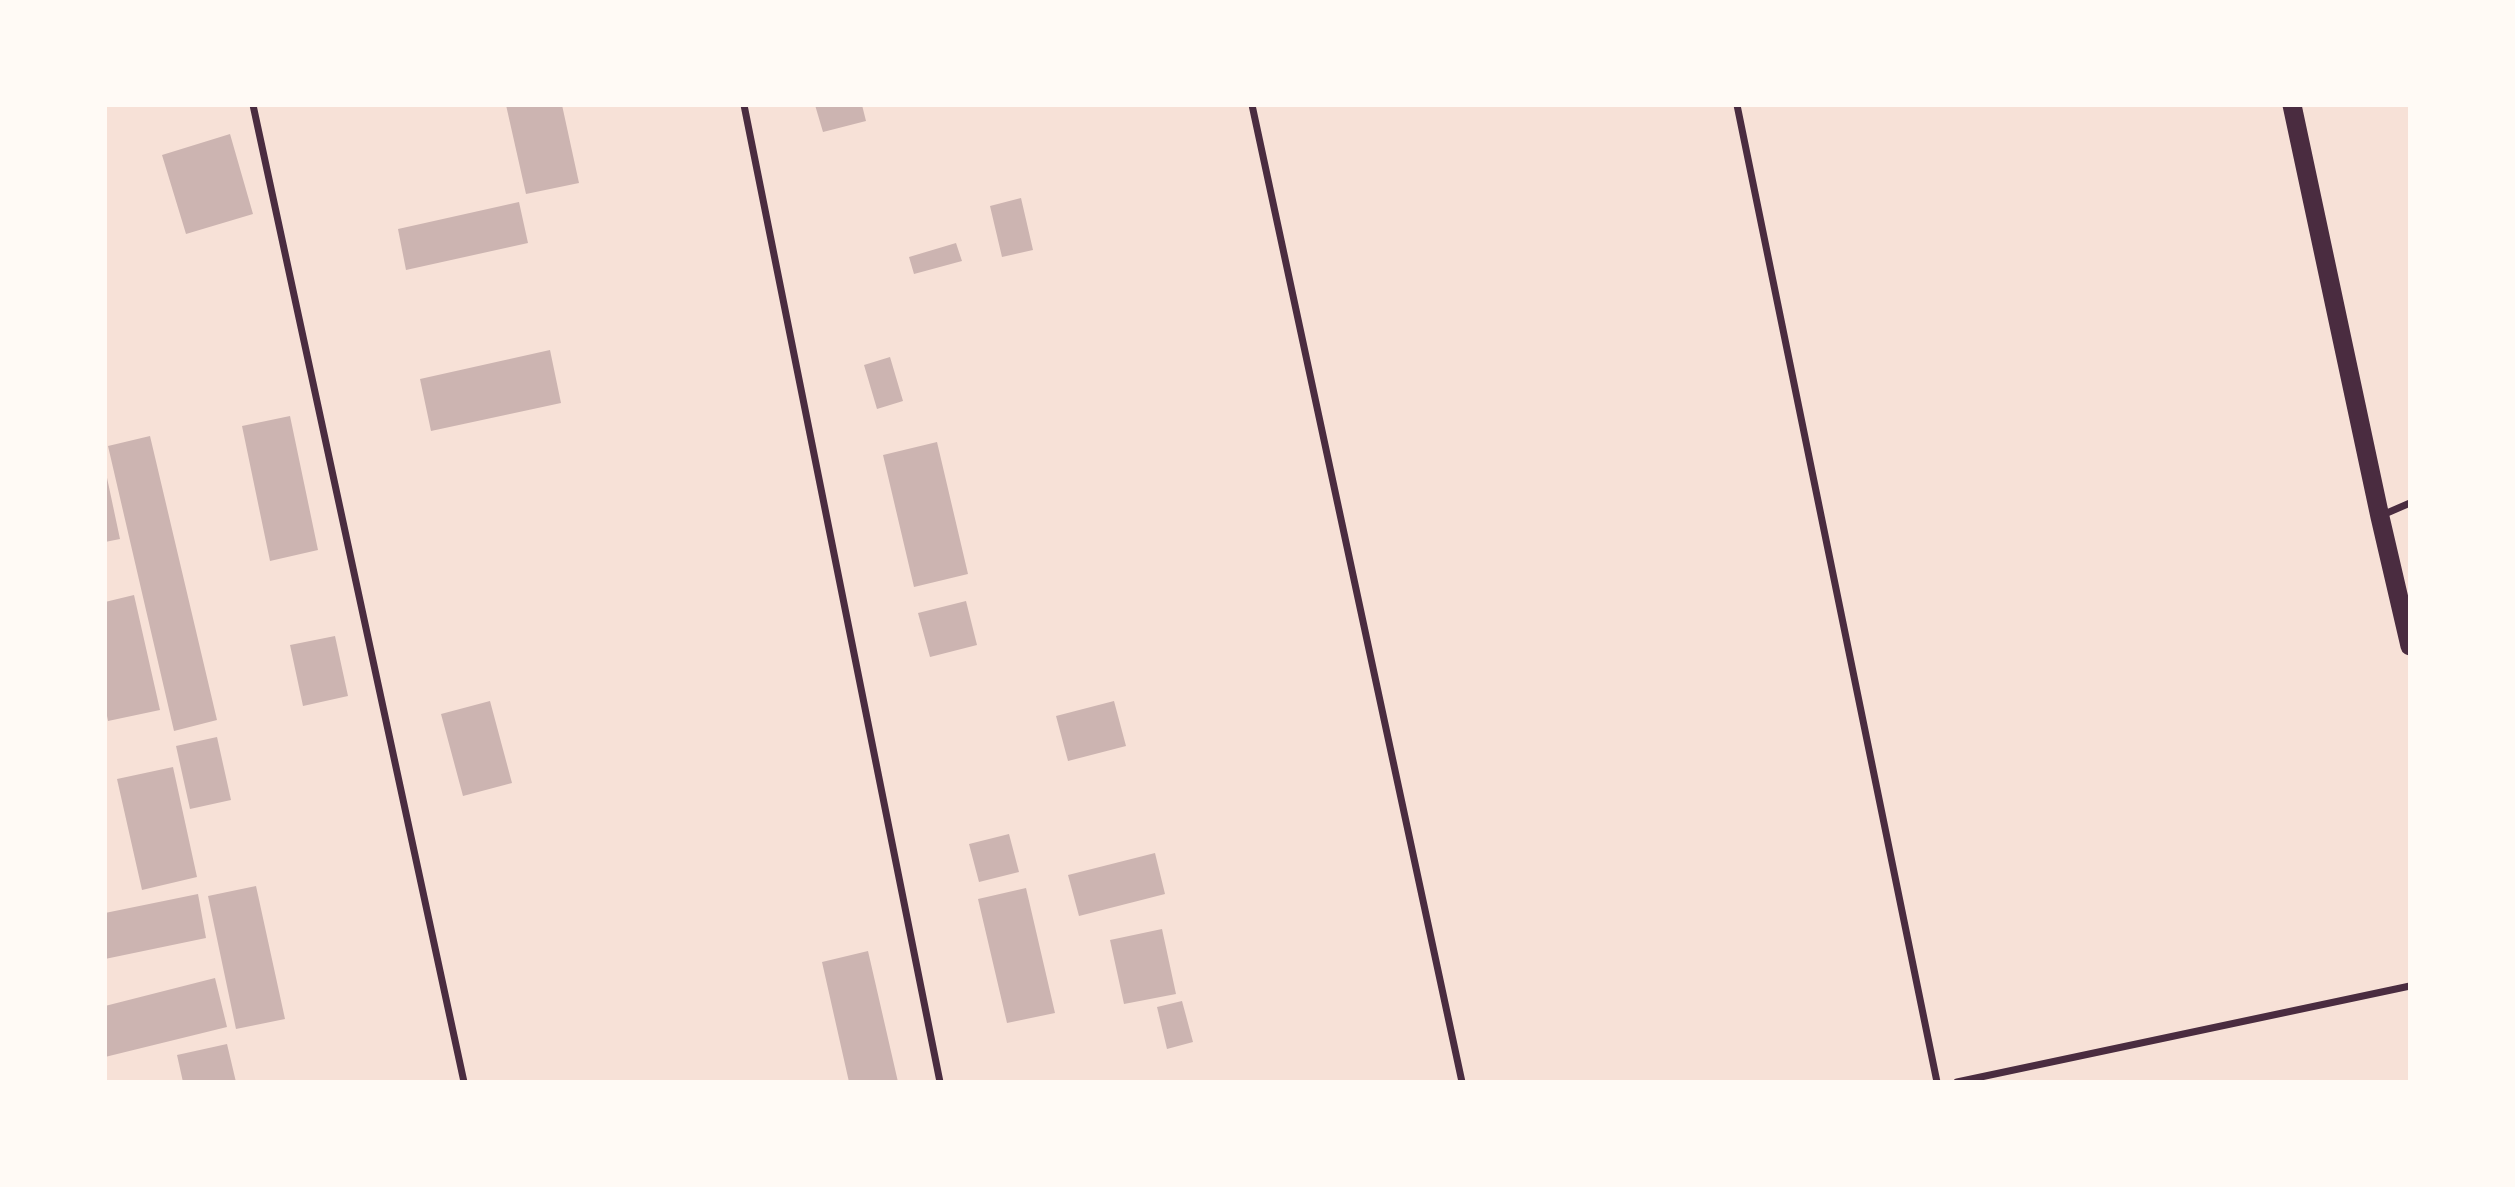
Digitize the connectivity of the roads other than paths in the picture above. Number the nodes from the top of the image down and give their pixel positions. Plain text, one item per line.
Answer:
1 (253, 105) edge
2 (744, 105) edge
3 (1252, 105) edge
4 (1737, 105) edge
5 (2292, 105) edge
6 (2410, 503) edge
7 (2380, 517) junction
8 (2410, 646) edge
9 (2410, 986) edge
10 (464, 1082) edge
11 (940, 1082) edge
12 (1462, 1082) edge
13 (1937, 1082) edge
14 (1957, 1082) edge

1 - 10 street
2 - 11 street
3 - 12 street
4 - 13 street
5 - 7 highway
6 - 7 street
7 - 8 highway
9 - 14 street

